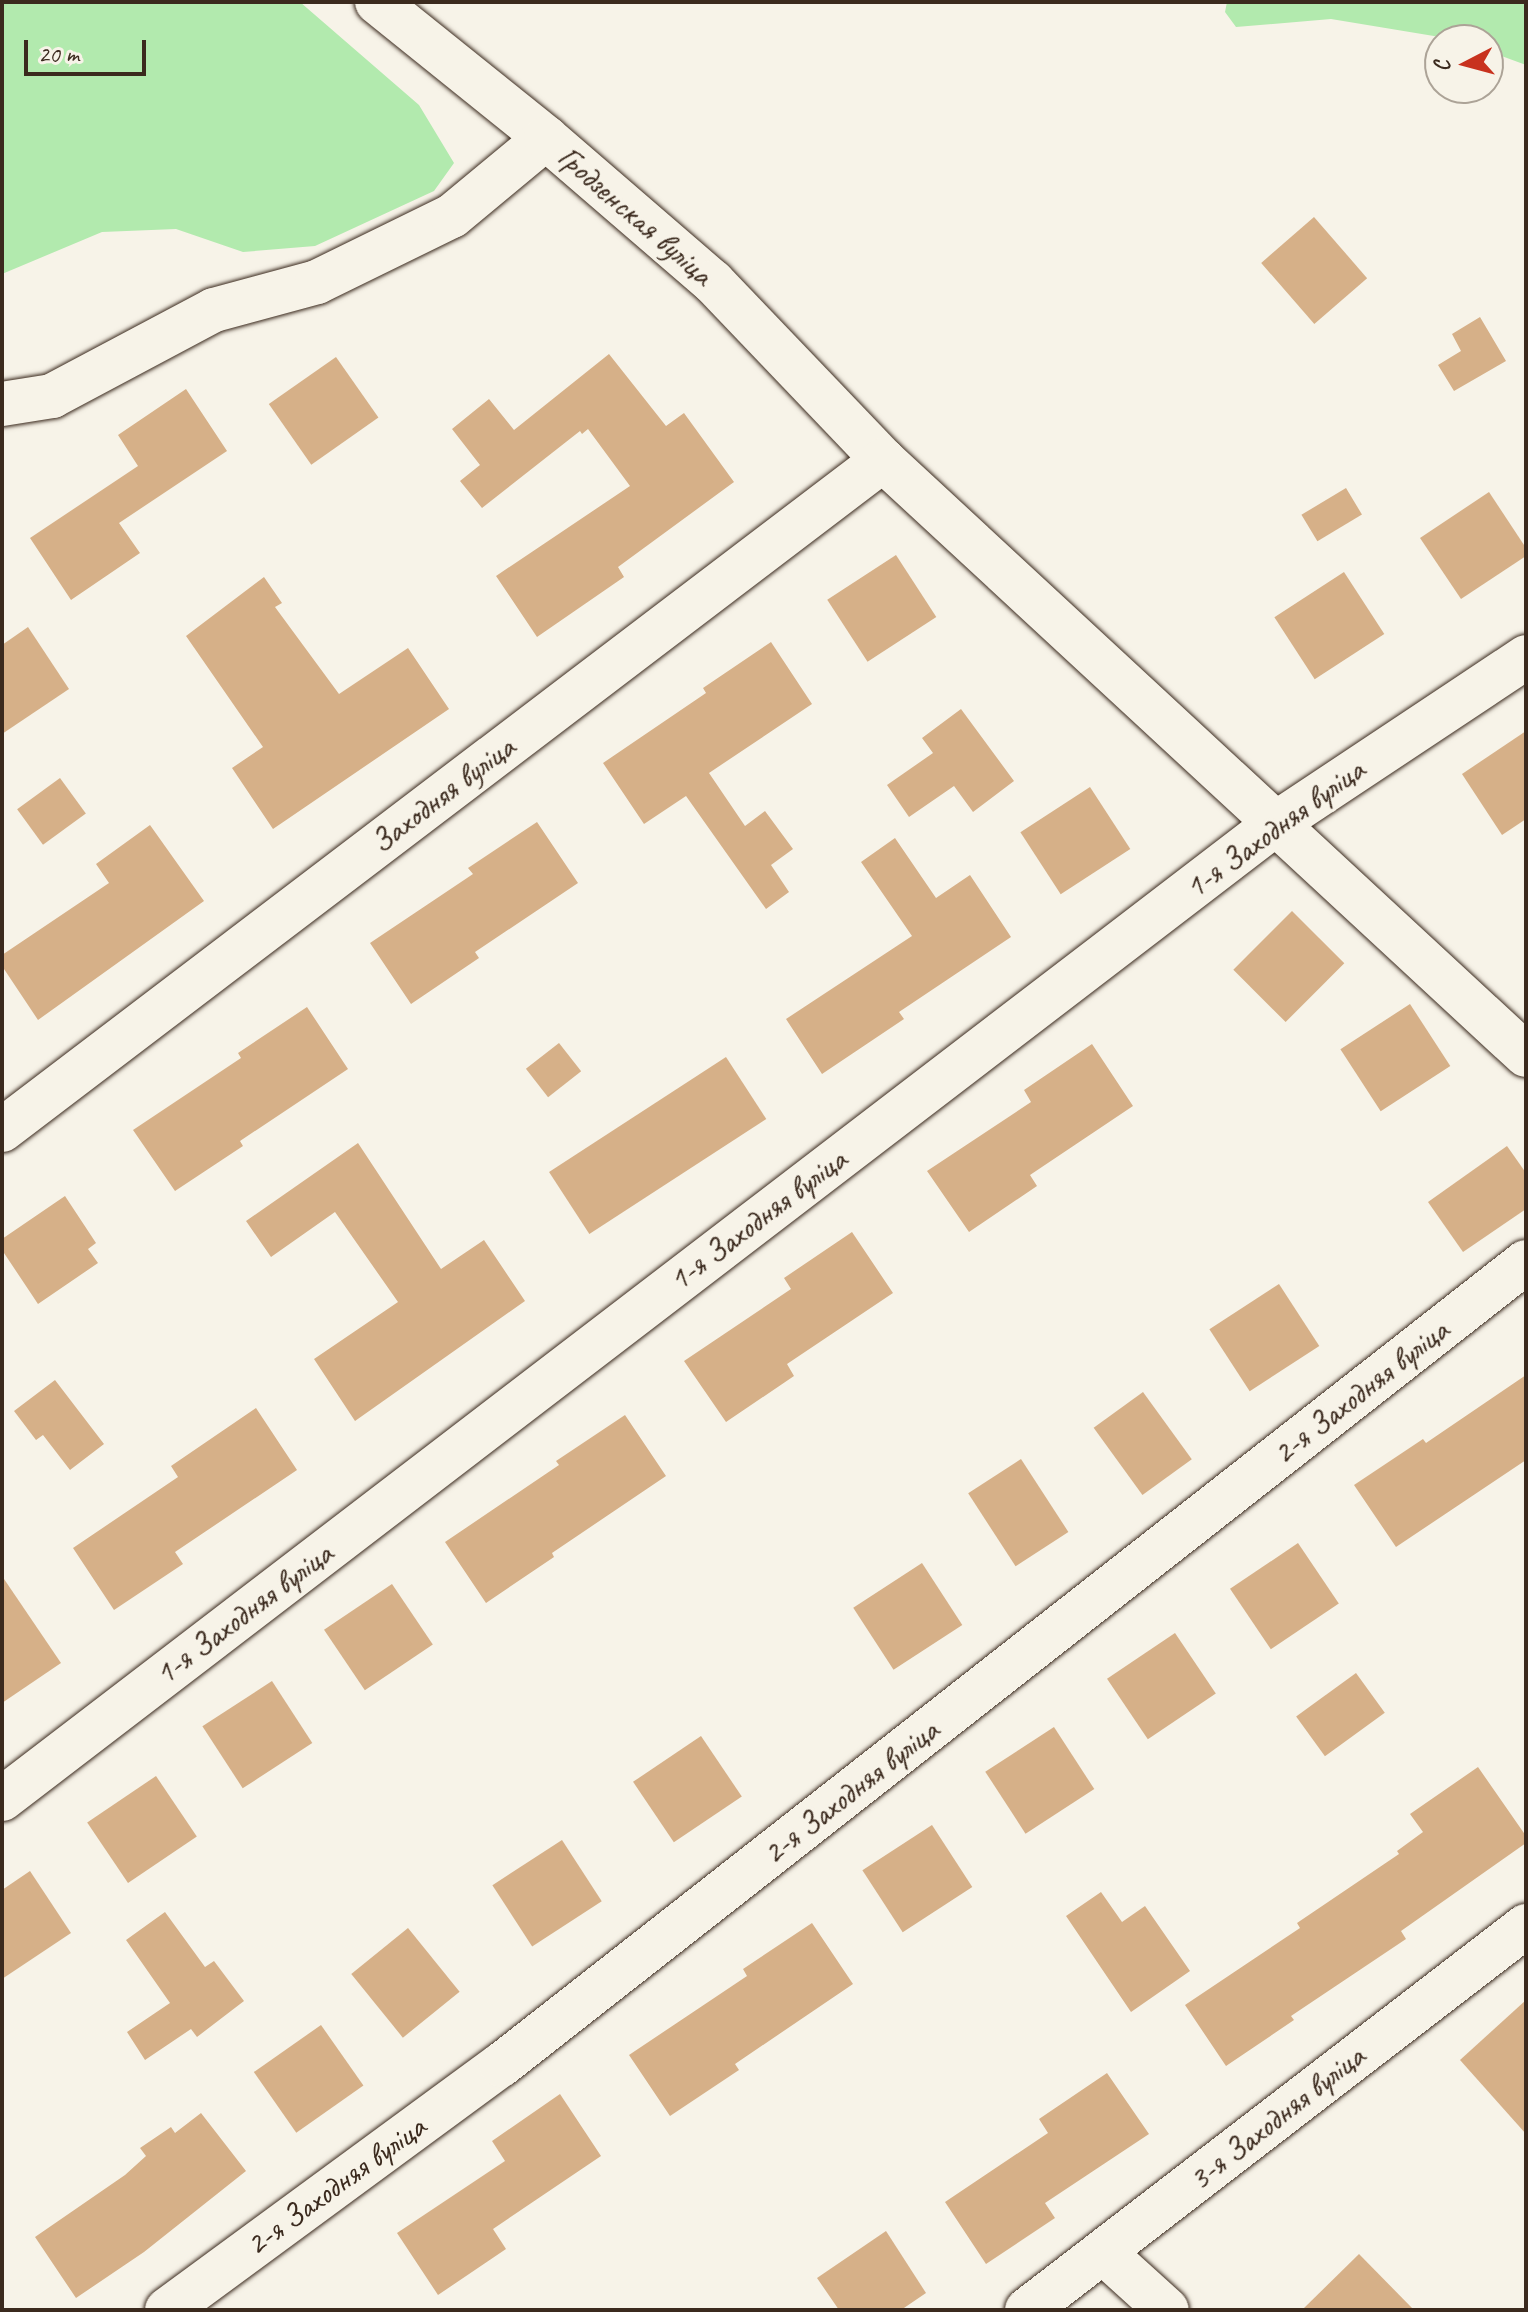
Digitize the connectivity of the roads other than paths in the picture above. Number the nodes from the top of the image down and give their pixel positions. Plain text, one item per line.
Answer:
1 (377, 2) edge
2 (546, 138) junction
3 (2, 404) edge
4 (883, 460) junction
5 (1526, 657) edge
6 (1278, 822) junction
7 (1526, 1055) edge
8 (2, 1130) edge
9 (1526, 1262) edge
10 (2, 1799) edge
11 (1526, 1926) edge
12 (1103, 2252) junction
13 (167, 2310) edge
14 (1027, 2310) edge
15 (1167, 2310) edge

1 - 2 street
2 - 3 street, Гродзенская вуліца
2 - 4 street, Гродзенская вуліца
4 - 6 street, Гродзенская вуліца
4 - 8 street, Заходняя вуліца
5 - 6 street, 1-я Заходняя вуліца
6 - 7 street, Гродзенская вуліца
6 - 10 street, 1-я Заходняя вуліца
9 - 13 street, 2-я Заходняя вуліца
11 - 12 street, 3-я Заходняя вуліца
12 - 14 street, 3-я Заходняя вуліца
12 - 15 street

